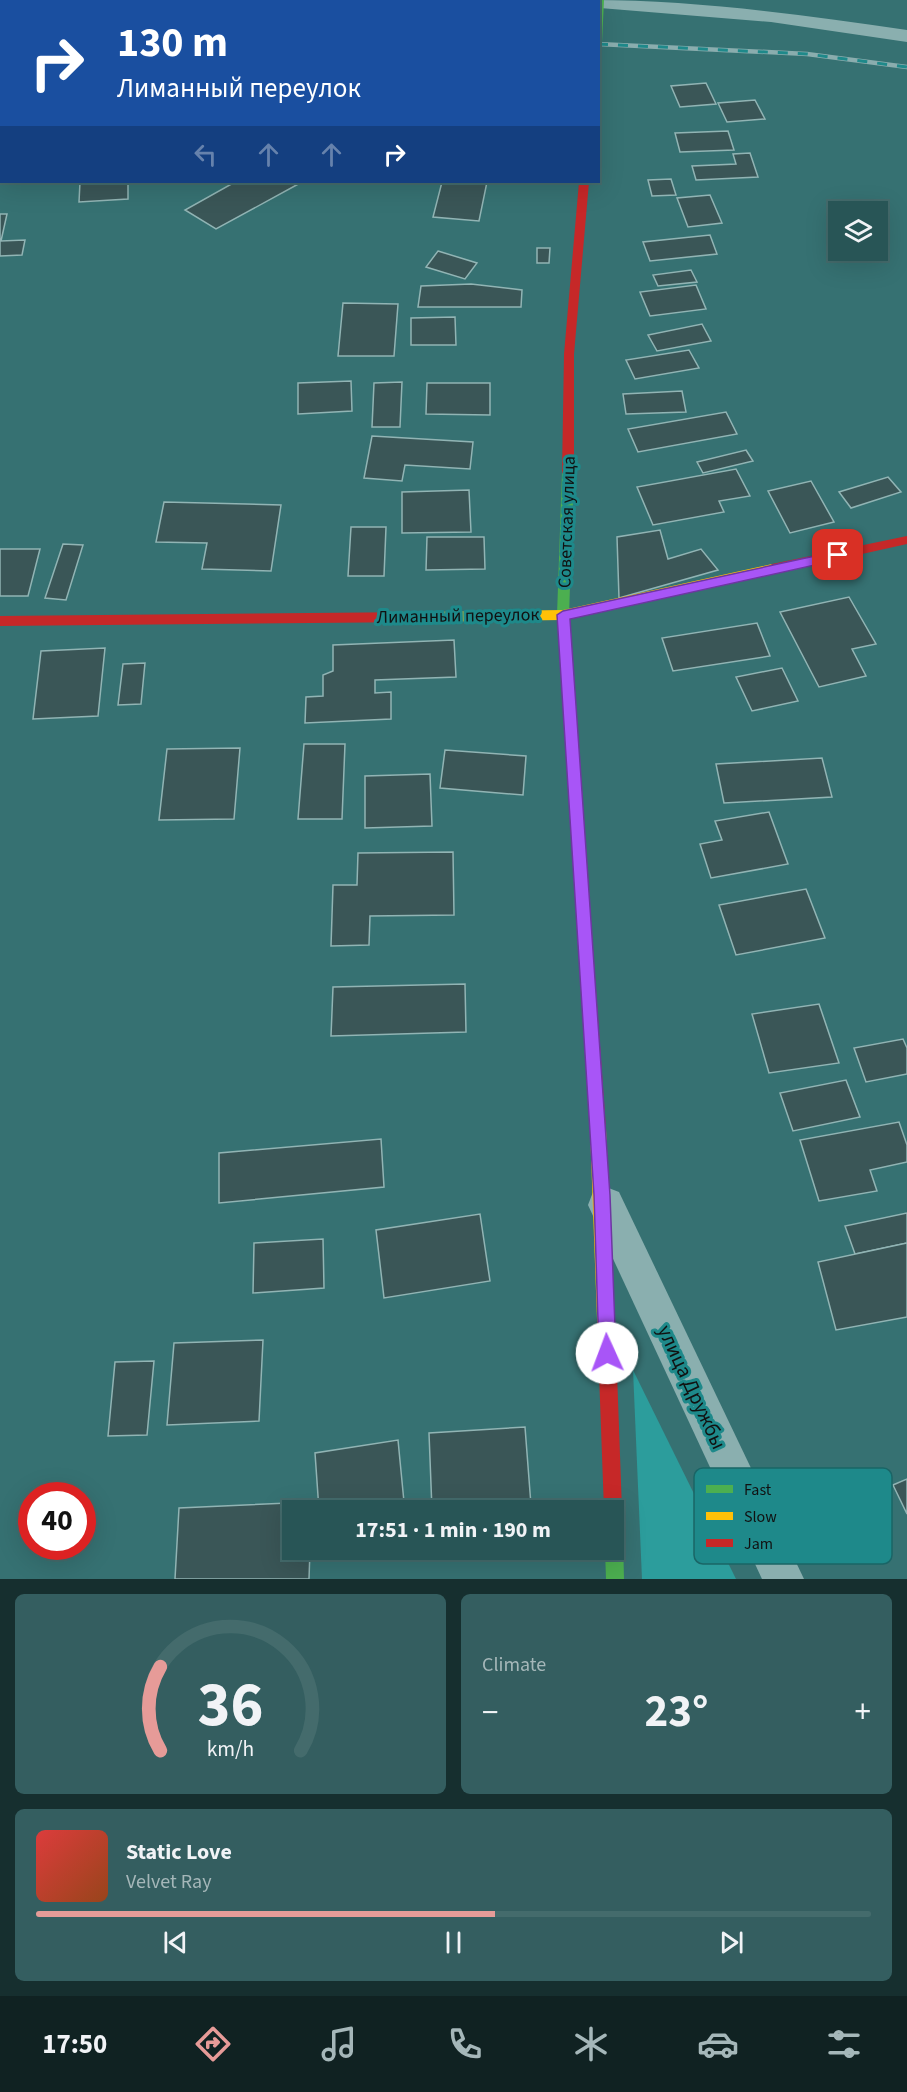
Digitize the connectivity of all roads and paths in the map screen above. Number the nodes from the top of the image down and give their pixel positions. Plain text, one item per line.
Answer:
1 (600, 1) edge
2 (907, 36) edge
3 (584, 183) edge
4 (907, 540) edge
5 (563, 615) junction
6 (0, 621) edge
7 (602, 1195) junction
8 (731, 1468) edge
9 (612, 1500) edge
10 (615, 1560) edge
11 (776, 1564) edge
12 (615, 1579) edge
13 (783, 1579) edge

1 - 2 street
3 - 5 street, Советская улица
4 - 5 street, Лиманный переулок
5 - 6 street, Лиманный переулок
5 - 7 street, Советская улица
7 - 8 street, улица Дружбы
7 - 9 street, Советская улица
10 - 12 street
11 - 13 street, улица Дружбы

